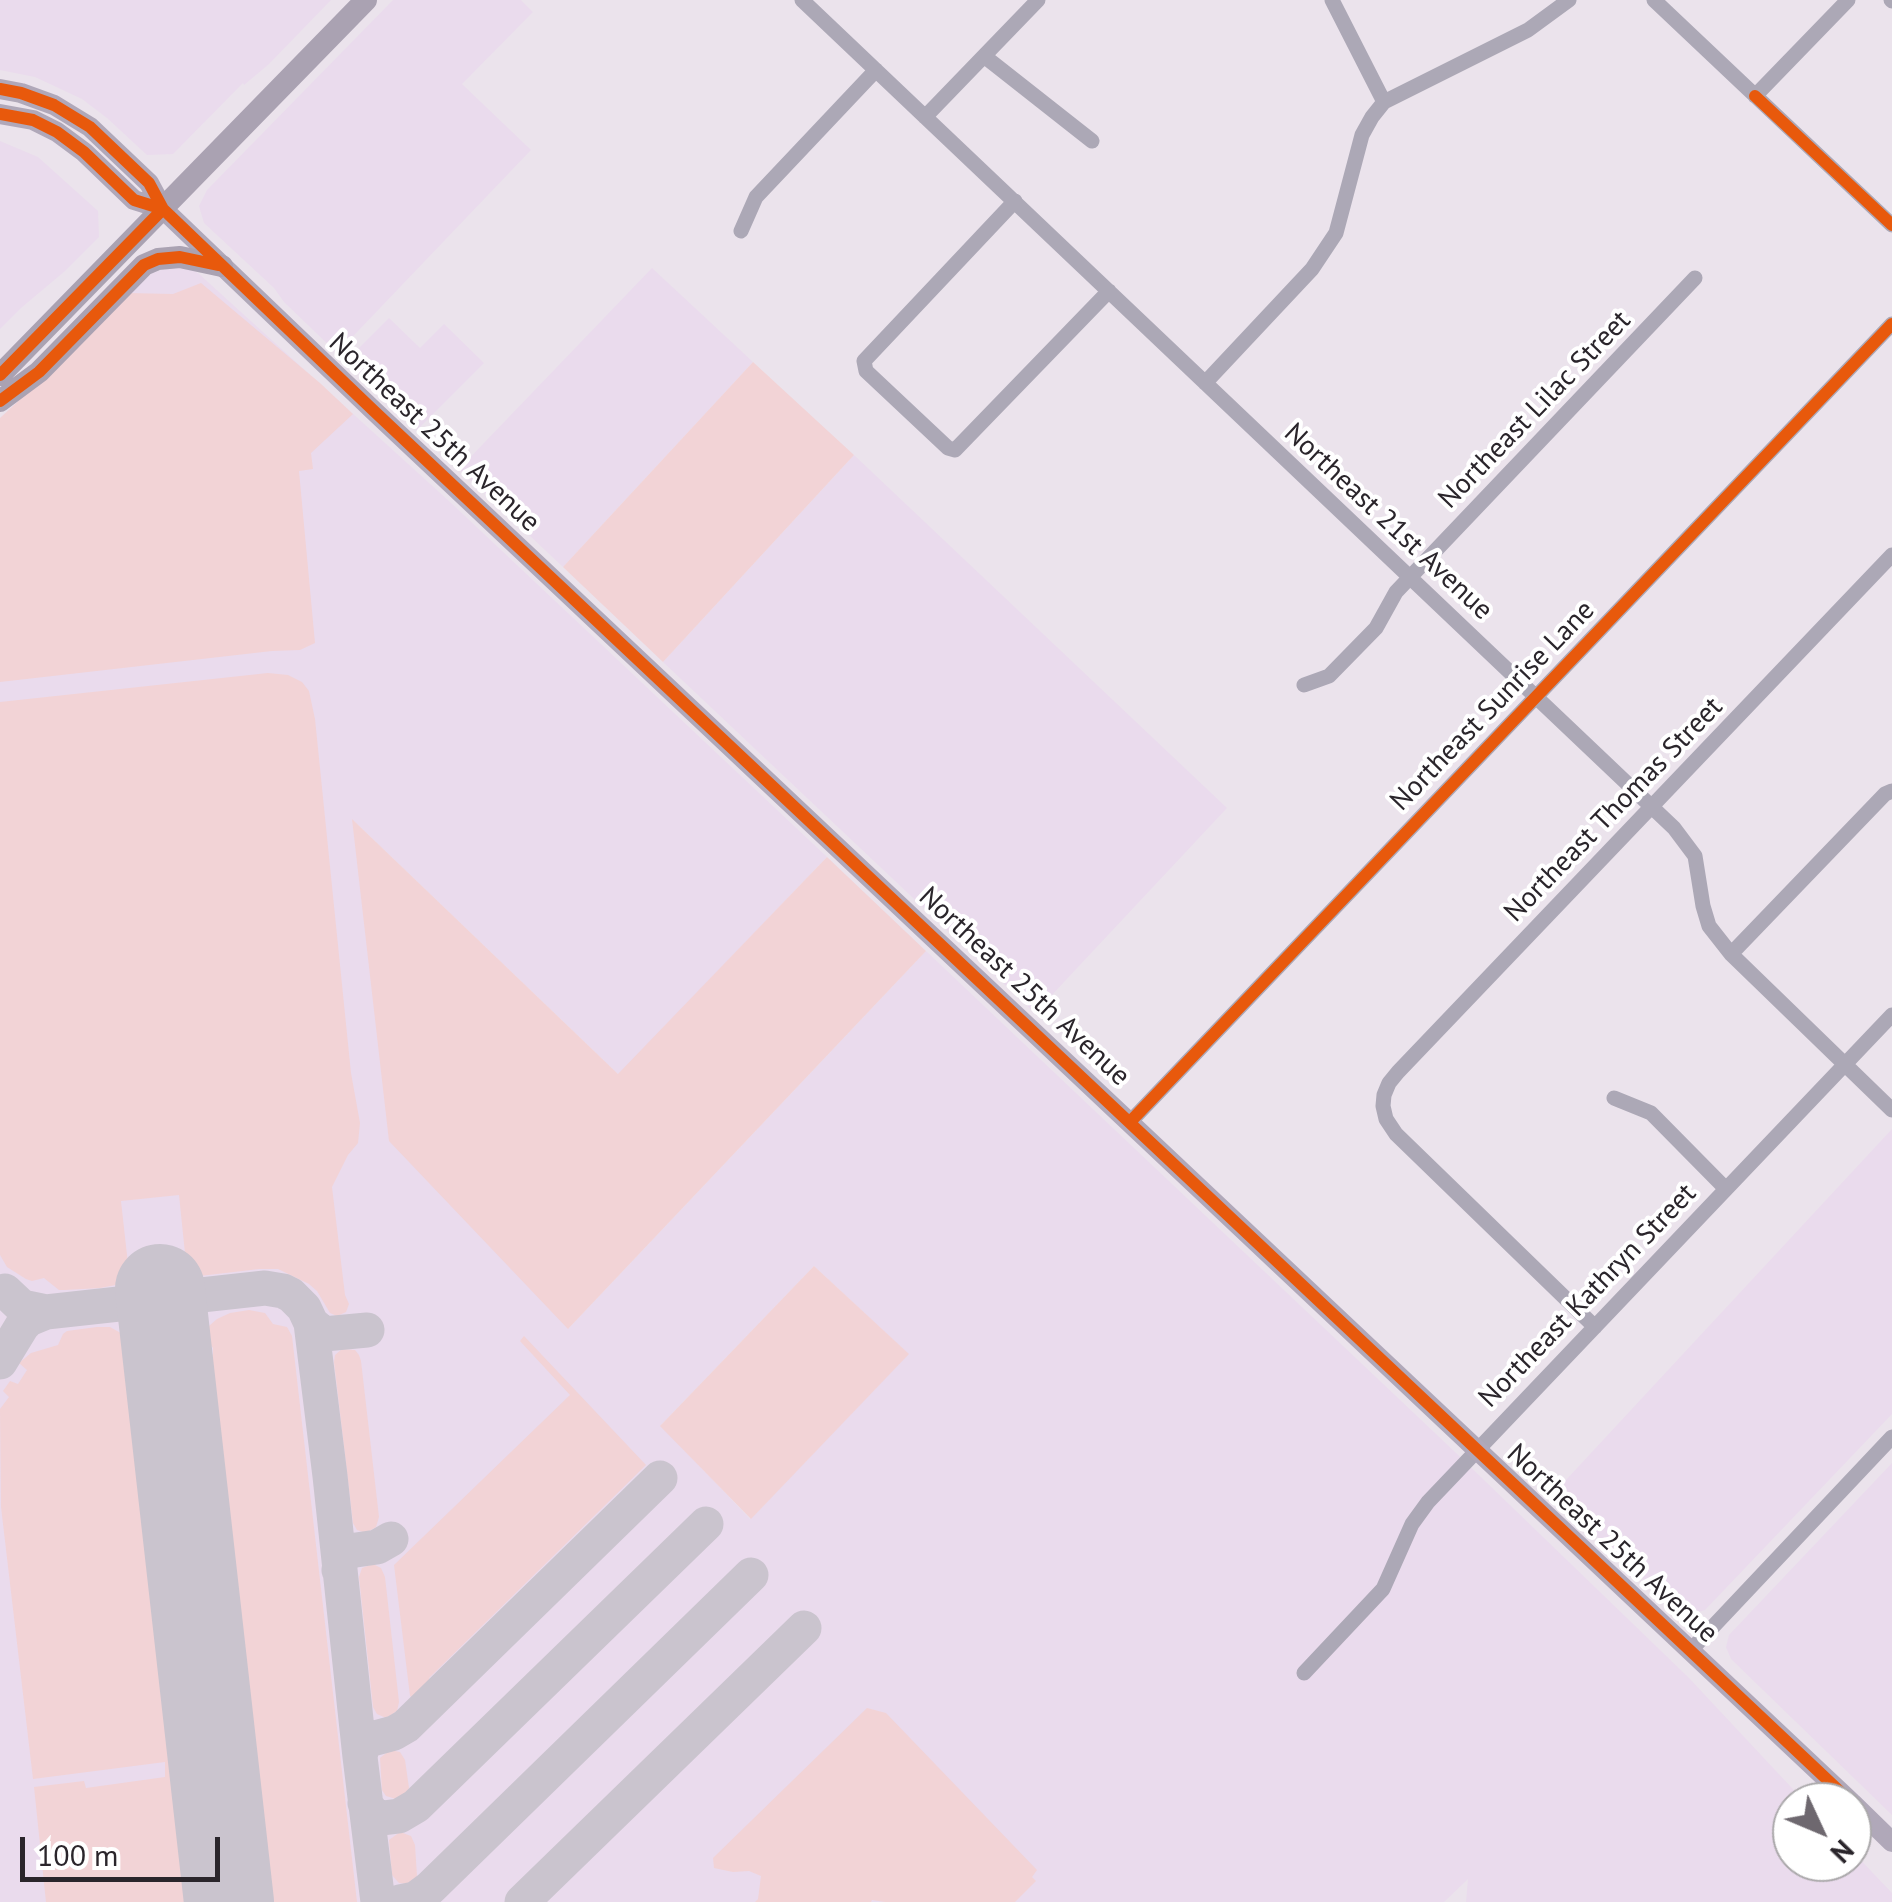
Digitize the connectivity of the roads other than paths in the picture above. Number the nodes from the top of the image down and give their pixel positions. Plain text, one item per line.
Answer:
1 (366, 0) edge
2 (802, 0) edge
3 (1038, 0) edge
4 (1332, 0) edge
5 (1569, 0) edge
6 (1654, 0) edge
7 (1848, 0) edge
8 (984, 56) junction
9 (876, 70) junction
10 (0, 90) edge
11 (1755, 96) junction
12 (1384, 102) junction
13 (0, 114) edge
14 (925, 117) junction
15 (1092, 142) dead end
16 (1014, 201) junction
17 (163, 209) junction
18 (1892, 225) edge
19 (741, 231) dead end
20 (222, 266) junction
21 (1695, 278) dead end
22 (1110, 291) junction
23 (1892, 324) edge
24 (0, 375) edge
25 (1205, 383) junction
26 (0, 401) edge
27 (1892, 555) edge
28 (1411, 576) junction
29 (1304, 685) dead end
30 (1536, 696) junction
31 (1892, 790) edge
32 (1652, 807) junction
33 (1731, 954) junction
34 (1892, 1014) edge
35 (1845, 1064) junction
36 (1614, 1098) dead end
37 (1892, 1110) edge
38 (1130, 1122) junction
39 (1726, 1188) junction
40 (1595, 1326) junction
41 (1892, 1437) edge
42 (1476, 1451) junction
43 (1690, 1651) junction
44 (1304, 1673) dead end
45 (1829, 1782) edge
46 (1872, 1823) edge
47 (1892, 1842) edge

1 - 17 highway
2 - 9 street, Northeast 21st Avenue
3 - 8 street
4 - 12 street
5 - 12 street
6 - 11 street
7 - 11 street
8 - 14 street
8 - 15 street
9 - 14 street, Northeast 21st Avenue
9 - 19 street
10 - 17 main road, Northeast 25th Avenue
11 - 18 street
12 - 25 street
13 - 17 main road, Northeast 25th Avenue
14 - 16 street, Northeast 21st Avenue
16 - 22 street, Northeast 21st Avenue
16 - 22 street
17 - 20 main road, Northeast 25th Avenue
17 - 24 highway
20 - 26 highway
20 - 38 main road, Northeast 25th Avenue
21 - 28 street, Northeast Lilac Street
22 - 25 street, Northeast 21st Avenue
23 - 30 street, Northeast Sunrise Lane
25 - 28 street, Northeast 21st Avenue
27 - 32 street, Northeast Thomas Street
28 - 29 street, Northeast Lilac Street
28 - 30 street, Northeast 21st Avenue
30 - 32 street, Northeast 21st Avenue
30 - 38 street, Northeast Sunrise Lane
31 - 33 street
32 - 33 street, Northeast 21st Avenue
32 - 40 street, Northeast Thomas Street
33 - 35 street, Northeast 21st Avenue
34 - 35 street, Northeast Kathryn Street
35 - 37 street, Northeast 21st Avenue
35 - 39 street, Northeast Kathryn Street
36 - 39 street
38 - 42 main road, Northeast 25th Avenue
39 - 40 street, Northeast Kathryn Street
40 - 42 street, Northeast Kathryn Street
41 - 43 street
42 - 43 main road, Northeast 25th Avenue
42 - 44 street, Northeast Kathryn Street
43 - 45 main road, Northeast 25th Avenue
46 - 47 main road, Northeast 25th Avenue

